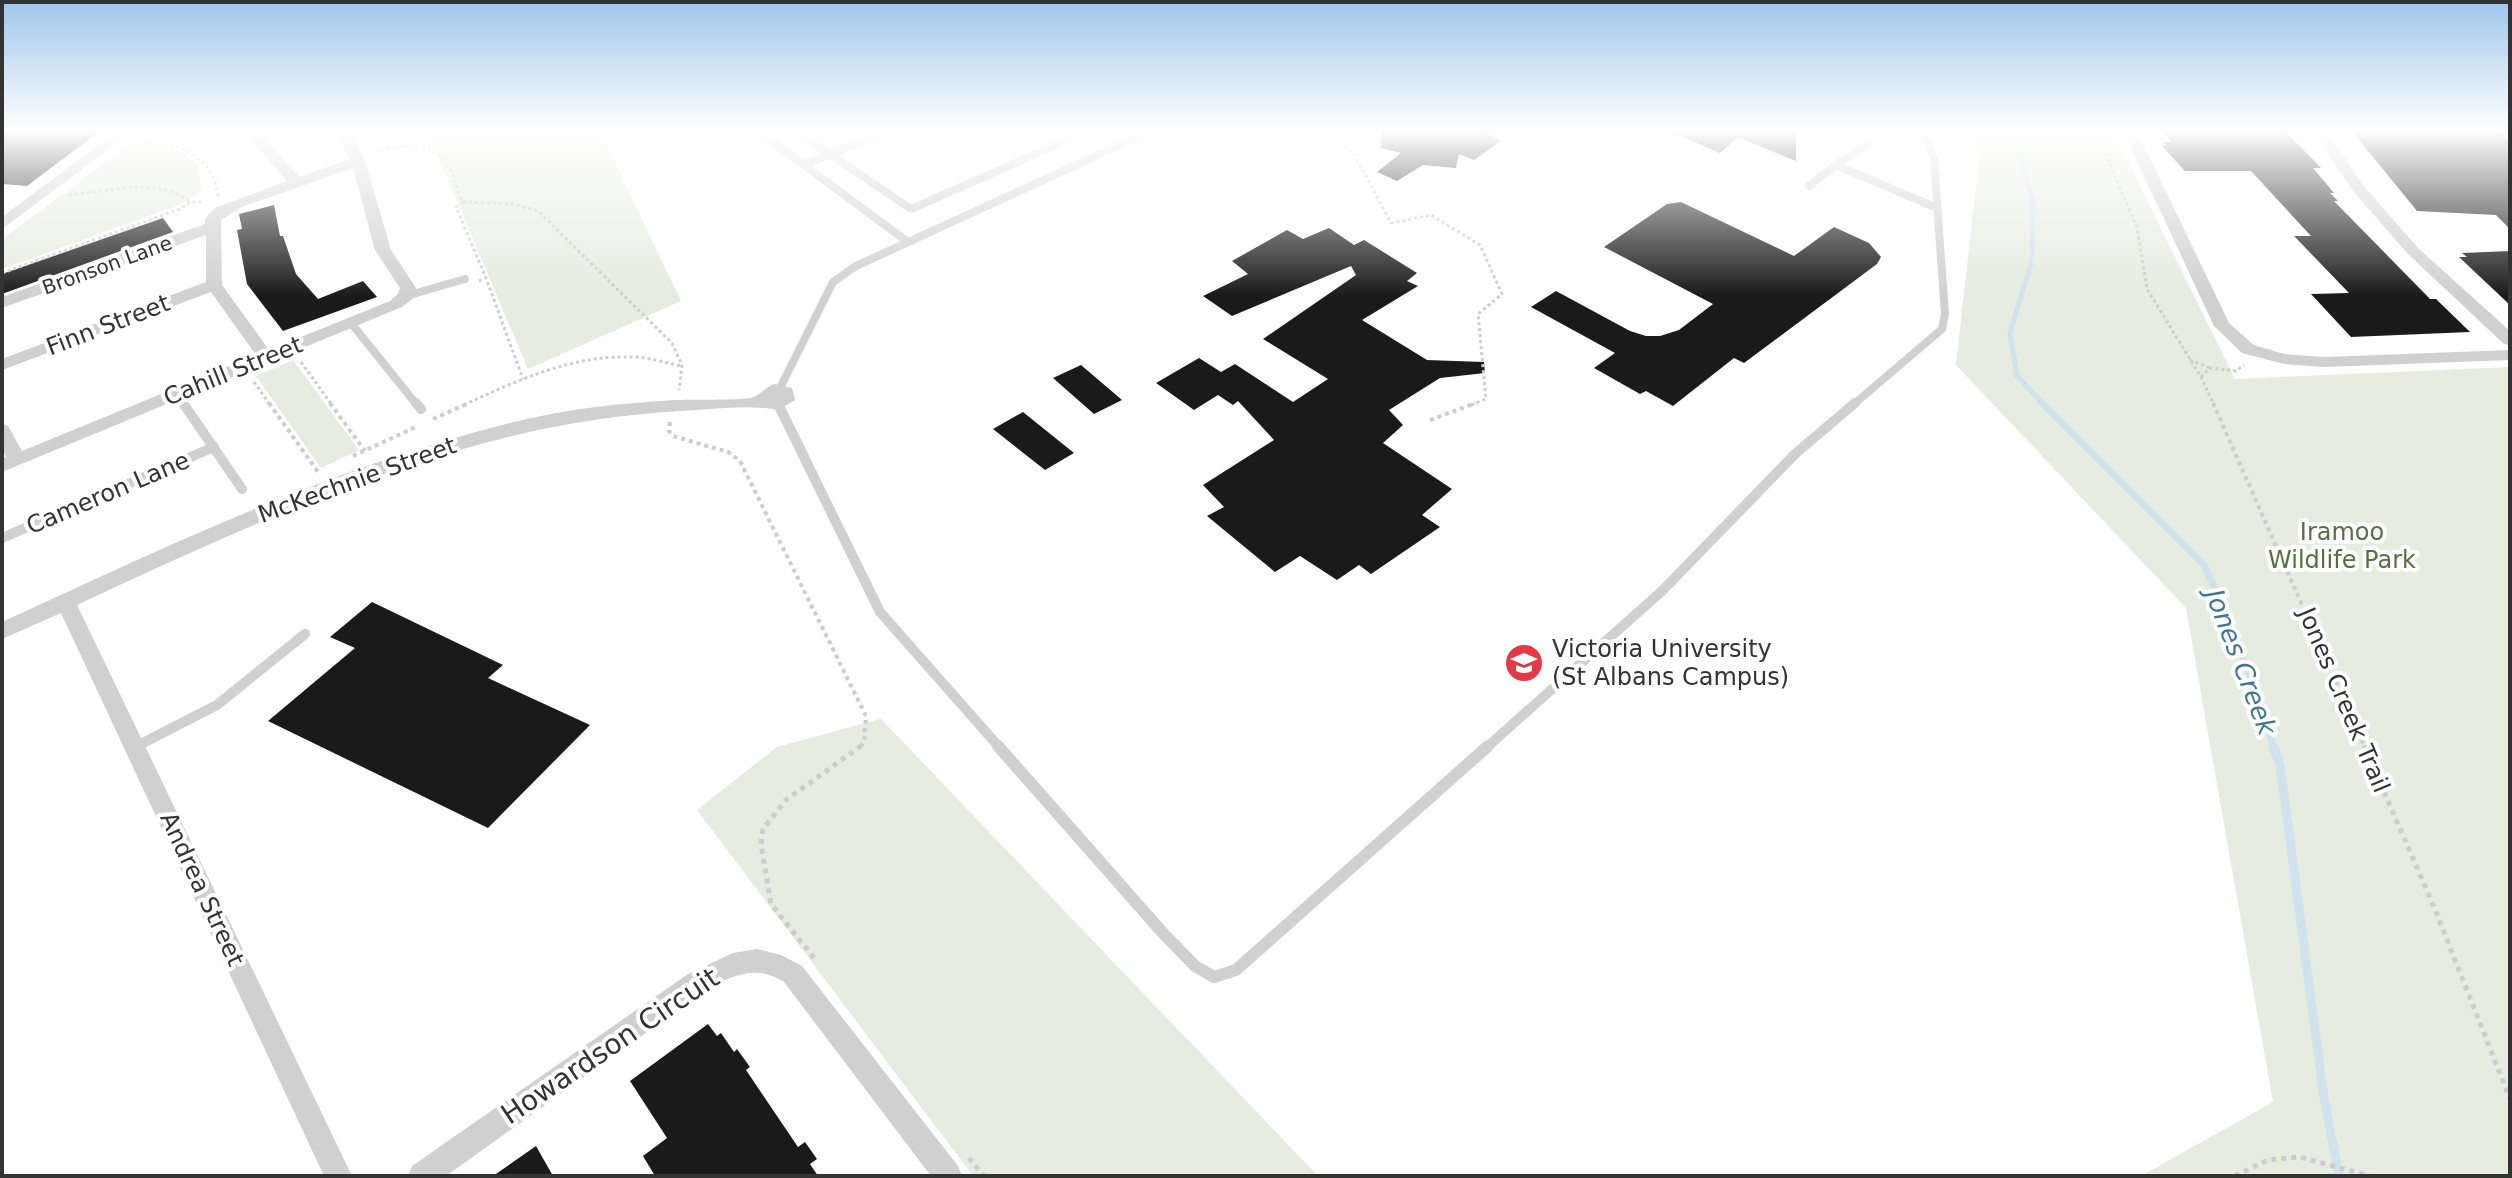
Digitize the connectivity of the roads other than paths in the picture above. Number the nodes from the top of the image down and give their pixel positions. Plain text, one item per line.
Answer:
1 (53, 186) edge
2 (288, 186) edge
3 (365, 186) edge
4 (832, 186) edge
5 (876, 186) edge
6 (963, 186) edge
7 (1030, 186) edge
8 (1885, 186) edge
9 (1936, 186) edge
10 (2156, 186) edge
11 (2357, 186) edge
12 (2, 203) edge
13 (28, 205) junction
14 (1937, 208) junction
15 (2, 224) edge
16 (212, 227) junction
17 (908, 242) junction
18 (468, 282) road end
19 (214, 285) junction
20 (406, 296) junction
21 (2, 303) edge
22 (351, 323) junction
23 (2510, 340) edge
24 (2510, 355) edge
25 (266, 358) junction
26 (2, 365) edge
27 (177, 394) junction
28 (772, 398) junction
29 (421, 409) dead end
30 (2, 430) edge
31 (214, 447) junction
32 (9, 463) edge
33 (242, 489) dead end
34 (2, 538) edge
35 (66, 602) junction
36 (2, 631) edge
37 (305, 634) dead end
38 (135, 747) junction
39 (338, 1176) edge
40 (422, 1176) edge
41 (948, 1176) edge

1 - 13 street
2 - 16 street, Bronson Lane
3 - 20 street
4 - 17 lane
5 - 6 lane
7 - 17 lane
8 - 14 lane
9 - 14 lane
10 - 24 street
11 - 23 street
12 - 13 street
13 - 15 street
14 - 28 lane
16 - 19 street
16 - 21 street, Bronson Lane
17 - 28 lane
18 - 20 lane, Cahill Street
19 - 25 street
19 - 26 street, Finn Street
20 - 22 street, Cahill Street
22 - 25 street, Cahill Street
22 - 29 lane
25 - 27 street, Cahill Street
27 - 31 lane
27 - 32 street, Cahill Street
28 - 35 street, McKechnie Street
30 - 32 street
31 - 33 lane
31 - 34 lane, Cameron Lane
35 - 36 street, McKechnie Street
35 - 38 street, Andrea Street
37 - 38 lane
38 - 39 street, Andrea Street
40 - 41 street, Howardson Circuit

